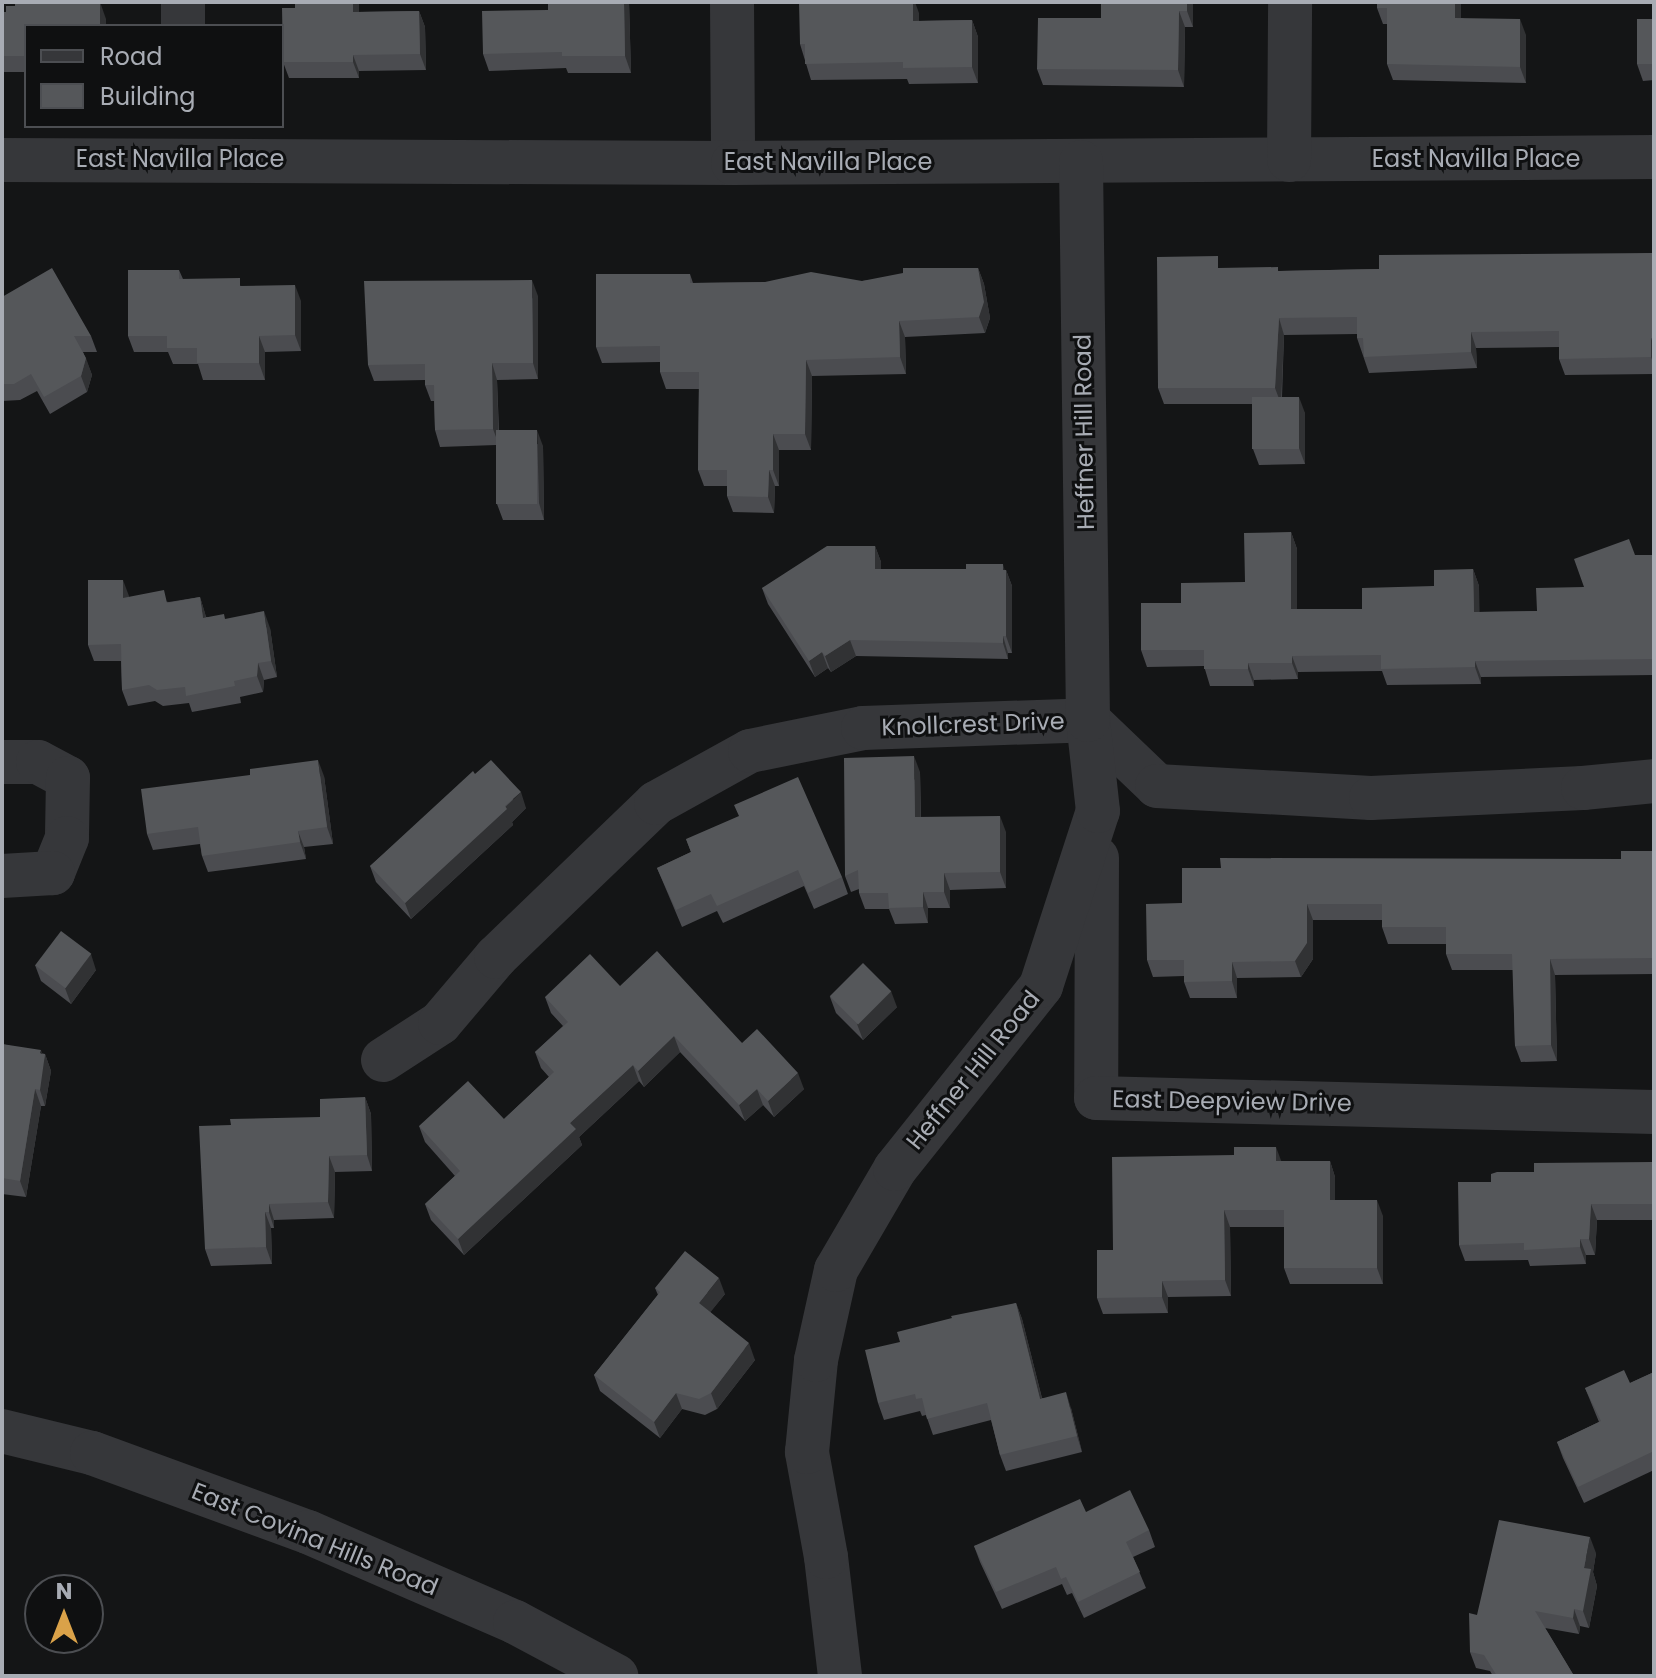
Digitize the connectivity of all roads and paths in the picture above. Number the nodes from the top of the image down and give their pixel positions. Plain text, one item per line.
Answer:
1 (183, 2) edge
2 (732, 2) edge
3 (1290, 2) edge
4 (183, 24) edge
5 (182, 142) edge
6 (1654, 157) edge
7 (2, 160) edge
8 (1289, 160) junction
9 (1081, 162) junction
10 (733, 163) junction
11 (1088, 720) junction
12 (2, 762) edge
13 (1654, 781) edge
14 (1098, 811) junction
15 (2, 876) edge
16 (383, 1060) dead end
17 (1654, 1112) edge
18 (2, 1431) edge
19 (616, 1676) edge
20 (840, 1676) edge

1 - 4 street
2 - 10 street
3 - 8 street
5 - 7 street, East Navilla Place
5 - 10 street, East Navilla Place
6 - 8 street, East Navilla Place
8 - 9 street, East Navilla Place
9 - 10 street, East Navilla Place
9 - 11 street, Heffner Hill Road
11 - 13 street, Knollcrest Drive
11 - 14 street, Heffner Hill Road
11 - 16 street, Knollcrest Drive
12 - 15 street
14 - 17 street, East Deepview Drive
14 - 20 street, Heffner Hill Road
18 - 19 street, East Covina Hills Road

